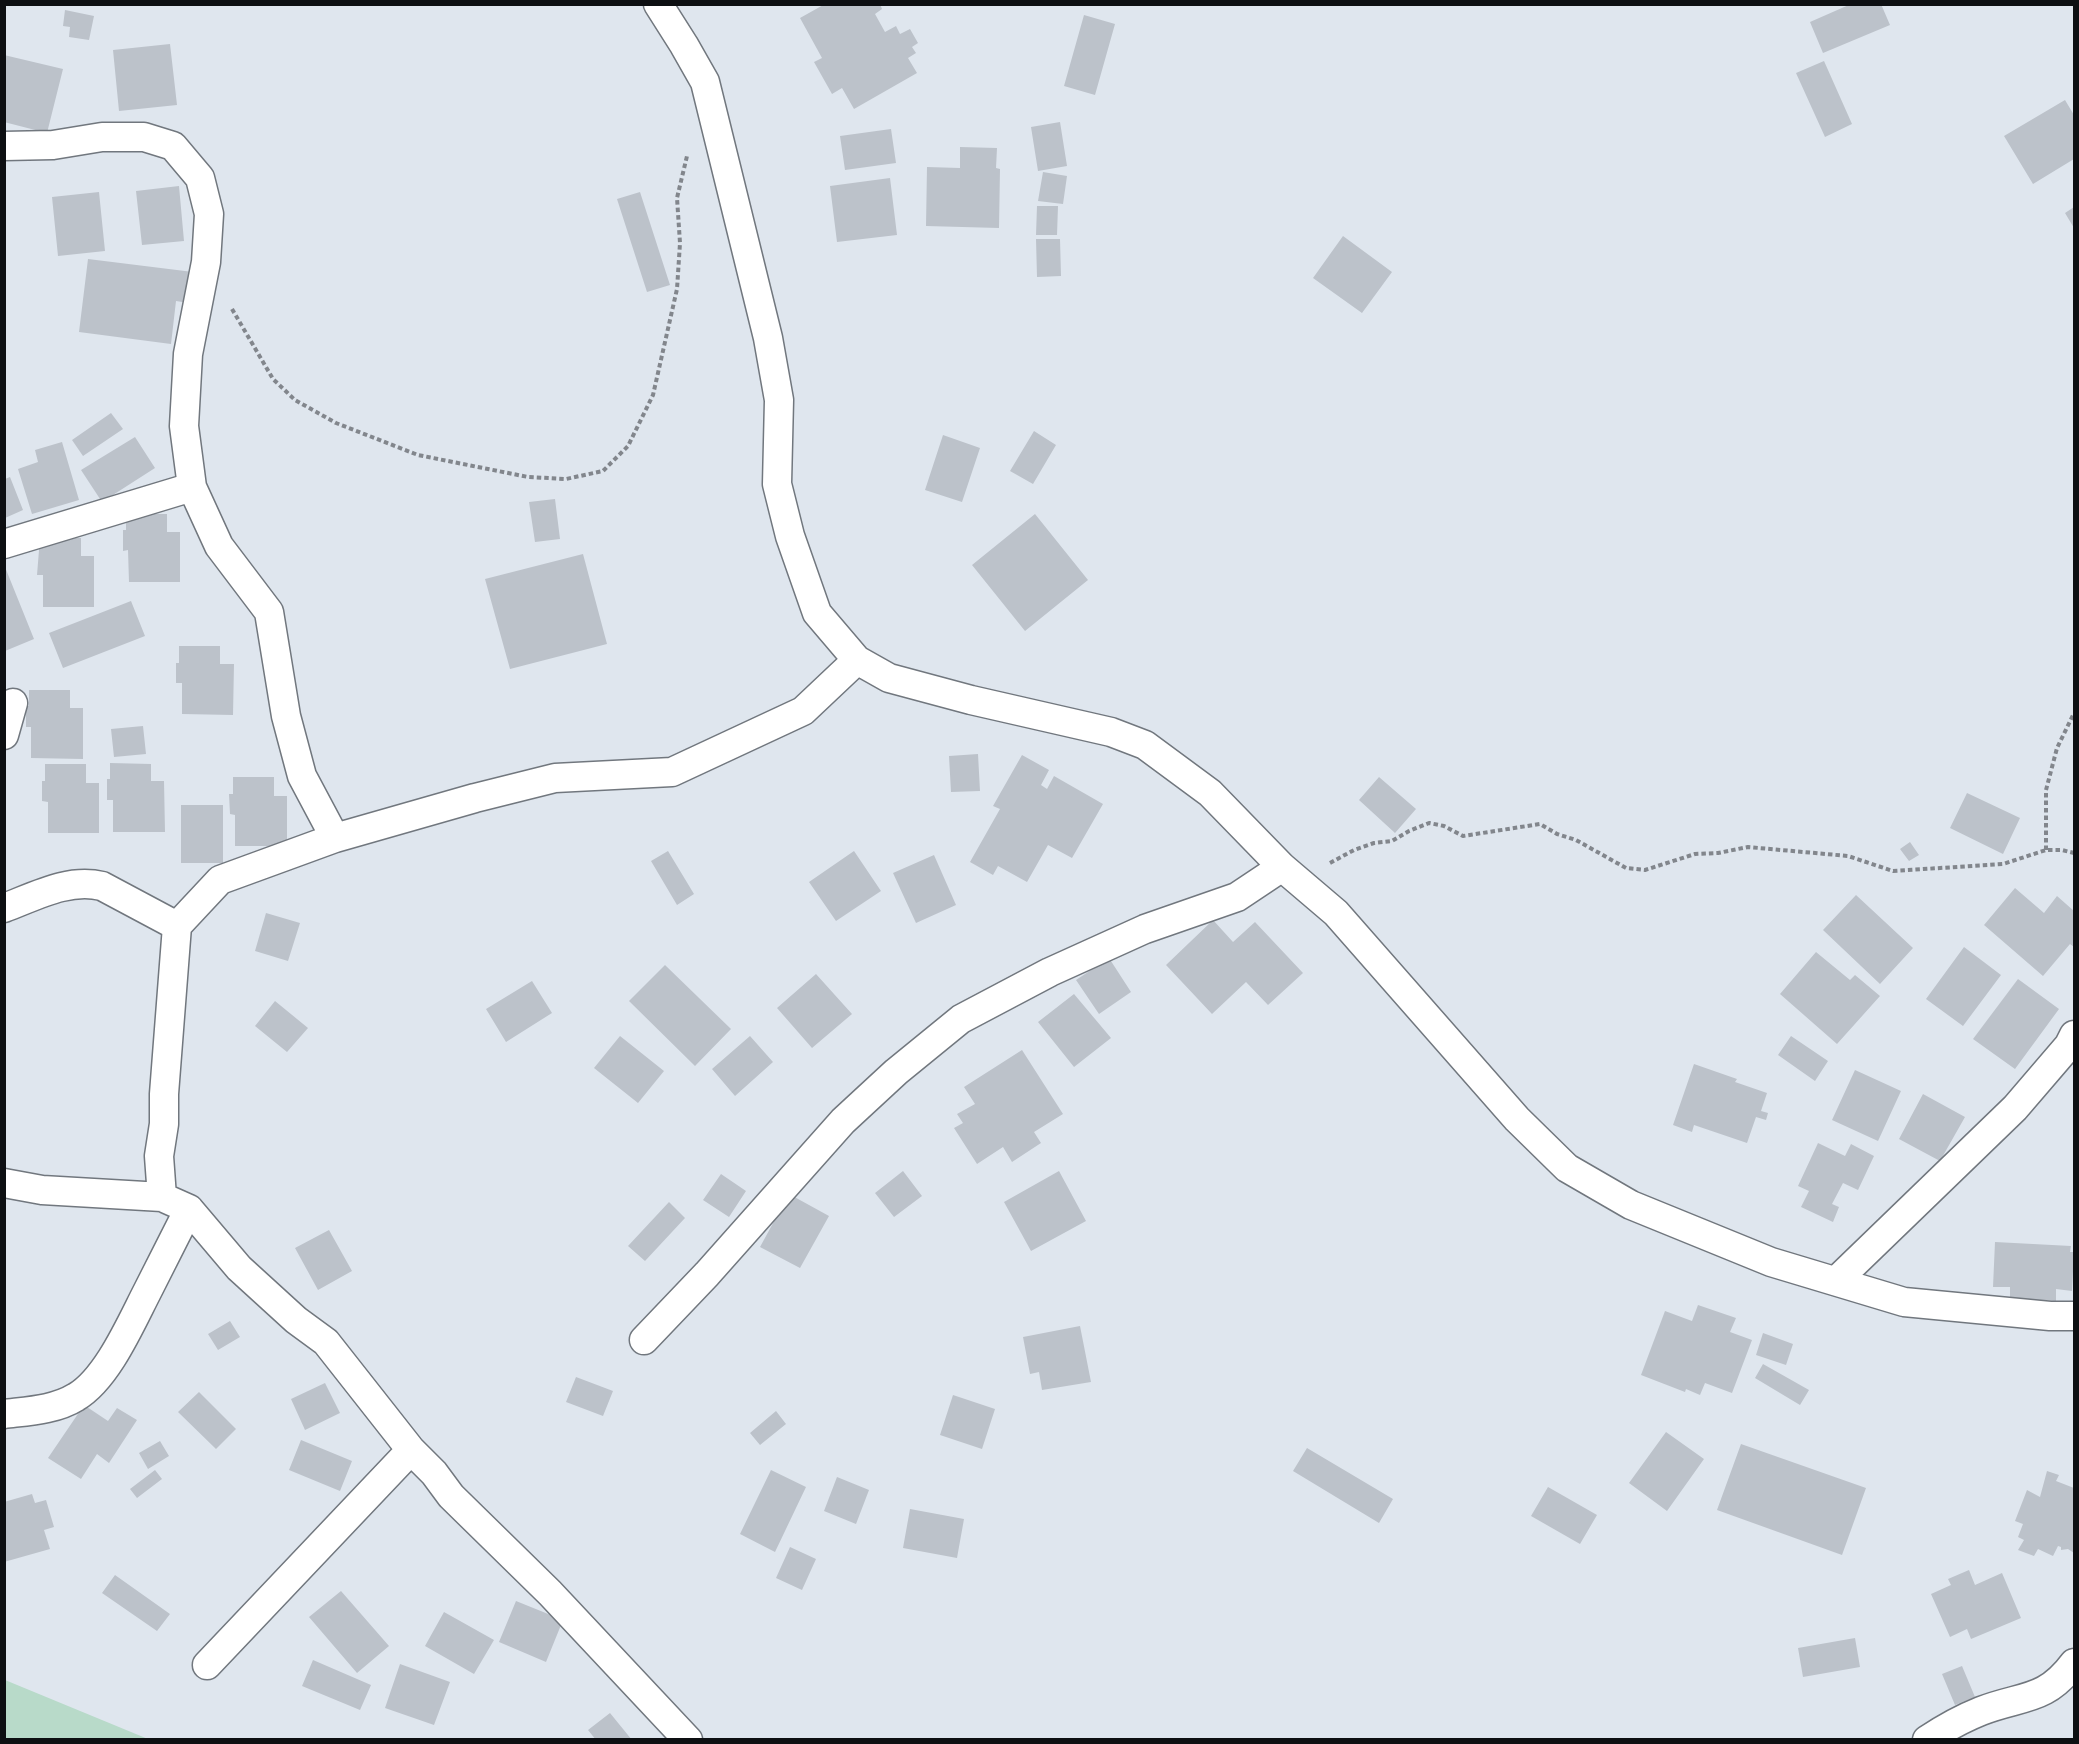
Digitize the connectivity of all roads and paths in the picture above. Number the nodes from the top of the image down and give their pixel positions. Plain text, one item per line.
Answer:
1 (658, 4) edge
2 (4, 146) edge
3 (688, 152) dead end
4 (206, 262) junction
5 (192, 487) junction
6 (4, 544) edge
7 (857, 660) junction
8 (13, 703) dead end
9 (2074, 713) edge
10 (4, 735) edge
11 (335, 838) junction
12 (2046, 850) junction
13 (2074, 853) edge
14 (1282, 867) junction
15 (4, 908) edge
16 (177, 926) junction
17 (2074, 1035) edge
18 (4, 1183) edge
19 (162, 1197) junction
20 (189, 1209) junction
21 (1836, 1281) junction
22 (2074, 1316) edge
23 (644, 1340) dead end
24 (4, 1414) edge
25 (411, 1450) junction
26 (2074, 1663) edge
27 (207, 1665) dead end
28 (688, 1740) edge
29 (1927, 1740) edge

1 - 7 street
2 - 4 street
3 - 4 path
4 - 5 street
5 - 6 street
5 - 11 street
7 - 11 street
7 - 14 street
8 - 10 street
9 - 12 path
11 - 16 street
12 - 13 path
12 - 14 path
14 - 21 street
14 - 23 street
15 - 16 street
16 - 19 street
17 - 21 street
18 - 19 street
19 - 20 street
20 - 24 street
20 - 25 street
21 - 22 street
25 - 27 street
25 - 28 street
26 - 29 street

